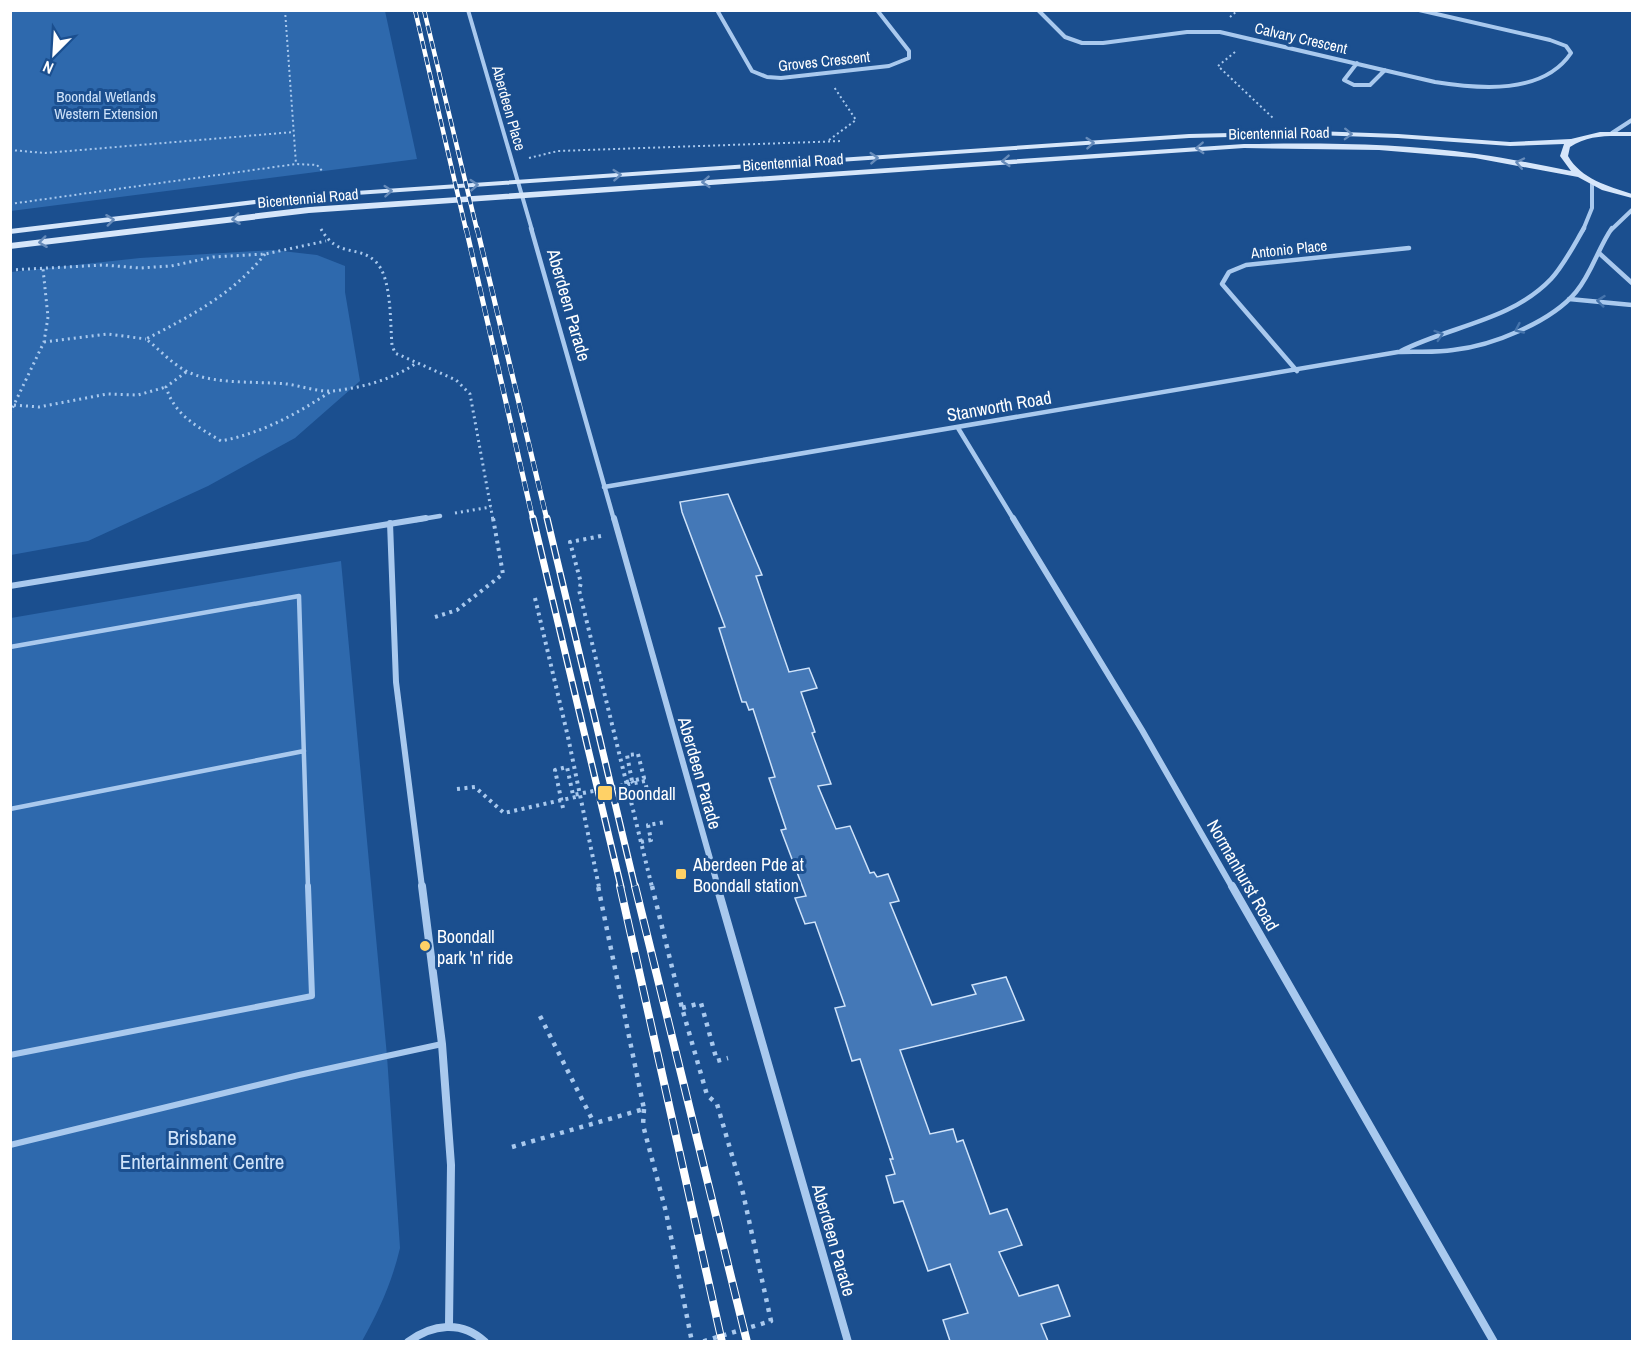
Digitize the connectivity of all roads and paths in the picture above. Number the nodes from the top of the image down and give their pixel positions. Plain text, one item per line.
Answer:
1 (285, 10) edge
2 (468, 10) edge
3 (717, 10) edge
4 (877, 10) edge
5 (1038, 10) edge
6 (1419, 10) edge
7 (1252, 38) junction
8 (1357, 63) junction
9 (1385, 70) junction
10 (825, 74) junction
11 (1632, 120) edge
12 (1278, 123) dead end
13 (294, 132) junction
14 (1612, 133) junction
15 (1632, 134) edge
16 (829, 140) junction
17 (1570, 141) junction
18 (852, 142) dead end
19 (10, 150) edge
20 (529, 158) dead end
21 (296, 164) junction
22 (323, 172) dead end
23 (1577, 175) junction
24 (1592, 184) junction
25 (1632, 196) edge
26 (10, 204) edge
27 (1632, 210) edge
28 (527, 212) joint
29 (321, 229) dead end
30 (10, 232) edge
31 (326, 241) junction
32 (10, 246) edge
33 (1408, 248) dead end
34 (1599, 253) junction
35 (265, 254) junction
36 (42, 268) junction
37 (10, 270) edge
38 (1632, 283) edge
39 (1569, 299) junction
40 (1632, 305) edge
41 (146, 339) junction
42 (44, 342) junction
43 (1398, 352) junction
44 (415, 364) junction
45 (1297, 371) junction
46 (186, 372) junction
47 (166, 387) junction
48 (331, 392) junction
49 (14, 405) junction
50 (10, 413) edge
51 (958, 428) junction
52 (604, 488) junction
53 (491, 507) junction
54 (440, 516) joint
55 (390, 523) junction
56 (616, 532) junction
57 (10, 586) edge
58 (535, 598) dead end
59 (435, 617) dead end
60 (10, 647) edge
61 (304, 752) junction
62 (626, 782) junction
63 (633, 783) junction
64 (458, 789) dead end
65 (646, 790) dead end
66 (580, 796) junction
67 (562, 801) junction
68 (563, 807) dead end
69 (10, 809) edge
70 (666, 822) dead end
71 (641, 842) junction
72 (682, 1008) junction
73 (540, 1017) dead end
74 (442, 1044) junction
75 (10, 1055) edge
76 (728, 1059) dead end
77 (644, 1109) junction
78 (594, 1123) junction
79 (10, 1145) edge
80 (512, 1147) dead end
81 (450, 1325) junction
82 (408, 1341) edge
83 (484, 1341) edge
84 (692, 1341) edge
85 (701, 1341) edge
86 (848, 1341) edge
87 (1494, 1341) edge

1 - 13 path
2 - 28 street, Aberdeen Place
3 - 10 street, Groves Crescent
4 - 10 street, Groves Crescent
5 - 7 street, Calvary Crescent
6 - 9 street, Calvary Crescent
7 - 8 street, Calvary Crescent
7 - 12 path
8 - 9 street, Calvary Crescent
8 - 9 street, Calvary Crescent
10 - 16 path
11 - 14 street
13 - 19 path
13 - 21 path
14 - 15 main road, Bicentennial Road
14 - 17 main road, Bicentennial Road
16 - 18 path
16 - 20 path
17 - 23 main road
30 -> 17 main road, Bicentennial Road
21 - 22 path
21 - 26 path
23 - 24 main road
23 -> 32 main road, Bicentennial Road
24 - 25 main road
43 -> 24 street, Stanworth Road
27 - 34 street, Stanworth Road
28 - 52 street, Aberdeen Parade
29 - 31 path
31 - 35 path
31 - 44 path
33 - 45 street, Antonio Place
34 - 38 street
34 - 39 street, Stanworth Road
35 - 36 path
35 - 41 path
36 - 37 path
36 - 42 path
40 -> 39 street
39 -> 43 street, Stanworth Road
41 - 42 path
41 - 46 path
42 - 49 path
43 - 45 street, Stanworth Road
44 - 48 path
44 - 53 path
45 - 51 street, Stanworth Road
46 - 47 path
46 - 48 path
47 - 48 path
47 - 49 path
49 - 50 path
51 - 52 street, Stanworth Road
51 - 87 street, Normanhurst Road
52 - 56 street, Aberdeen Parade
53 - 54 path
53 - 59 path
54 - 55 street
55 - 57 street
55 - 74 street
56 - 62 path
56 - 86 street, Aberdeen Parade
58 - 66 path
60 - 61 lane
61 - 69 lane
61 - 75 lane
62 - 63 path
62 - 71 path
63 - 65 path
63 - 67 path
64 - 67 path
66 - 67 path
66 - 77 path
67 - 68 path
70 - 71 path
71 - 72 path
72 - 76 path
72 - 85 path
73 - 78 path
74 - 79 lane
74 - 81 street
77 - 78 path
77 - 84 path
78 - 80 path
81 - 82 street
81 - 83 street

